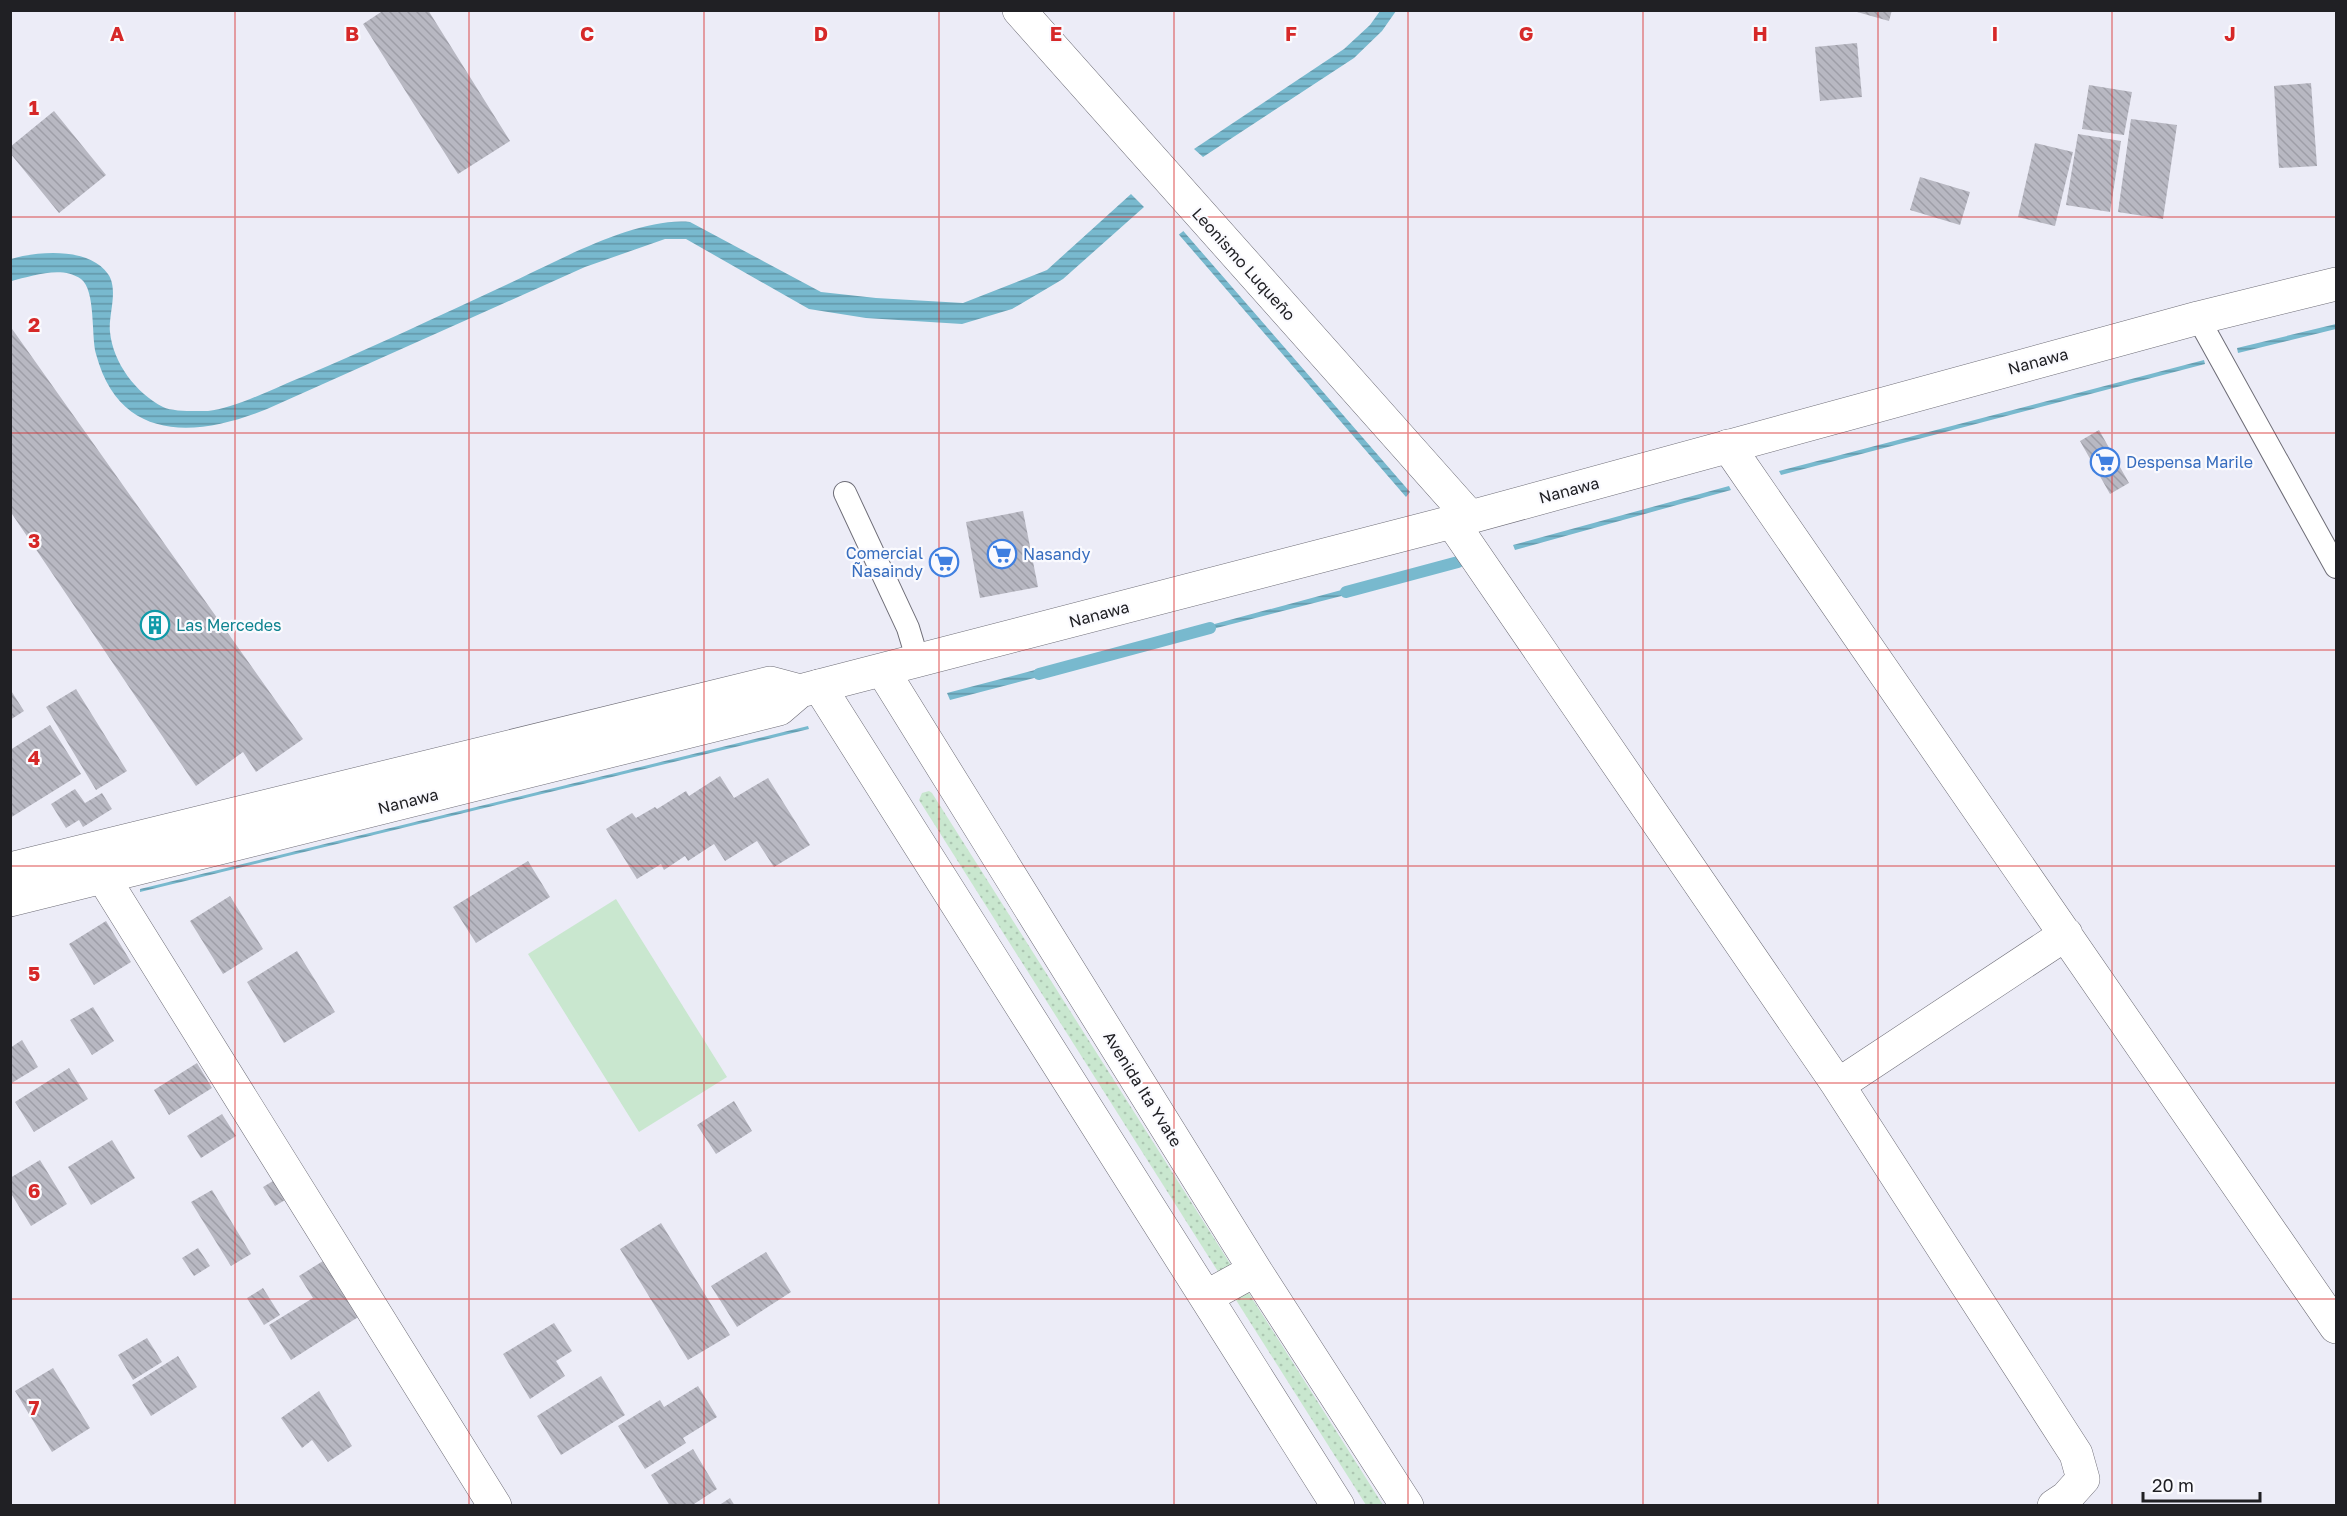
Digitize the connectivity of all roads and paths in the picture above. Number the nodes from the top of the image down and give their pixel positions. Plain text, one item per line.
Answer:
1 (1019, 10) edge
2 (2337, 284) edge
3 (2198, 318) junction
4 (1728, 446) junction
5 (844, 493) dead end
6 (1461, 520) junction
7 (2337, 567) edge
8 (918, 661) junction
9 (883, 670) junction
10 (810, 688) junction
11 (98, 863) junction
12 (10, 869) edge
13 (10, 900) edge
14 (2066, 933) junction
15 (1838, 1084) junction
16 (1256, 1270) junction
17 (1206, 1297) junction
18 (2337, 1327) edge
19 (495, 1506) edge
20 (1338, 1506) edge
21 (1407, 1506) edge
22 (2054, 1506) edge

1 - 6 street, Leonismo Luqueño
2 - 3 street, Nanawa
3 - 4 street, Nanawa
3 - 7 lane
4 - 6 street, Nanawa
4 - 14 street
5 - 8 lane
6 - 8 street, Nanawa
6 - 15 street, Leonismo Luqueño
8 - 9 street, Nanawa
9 - 10 street, Nanawa
9 - 16 street, Avenida Ita Yvate
10 - 11 street, Nanawa
10 - 17 street
11 - 12 street, Nanawa
11 - 13 street, Nanawa
11 - 19 street
14 - 15 street
14 - 18 street
15 - 22 street, Leonismo Luqueño
16 - 17 street
16 - 21 street, Avenida Ita Yvate
17 - 20 street

